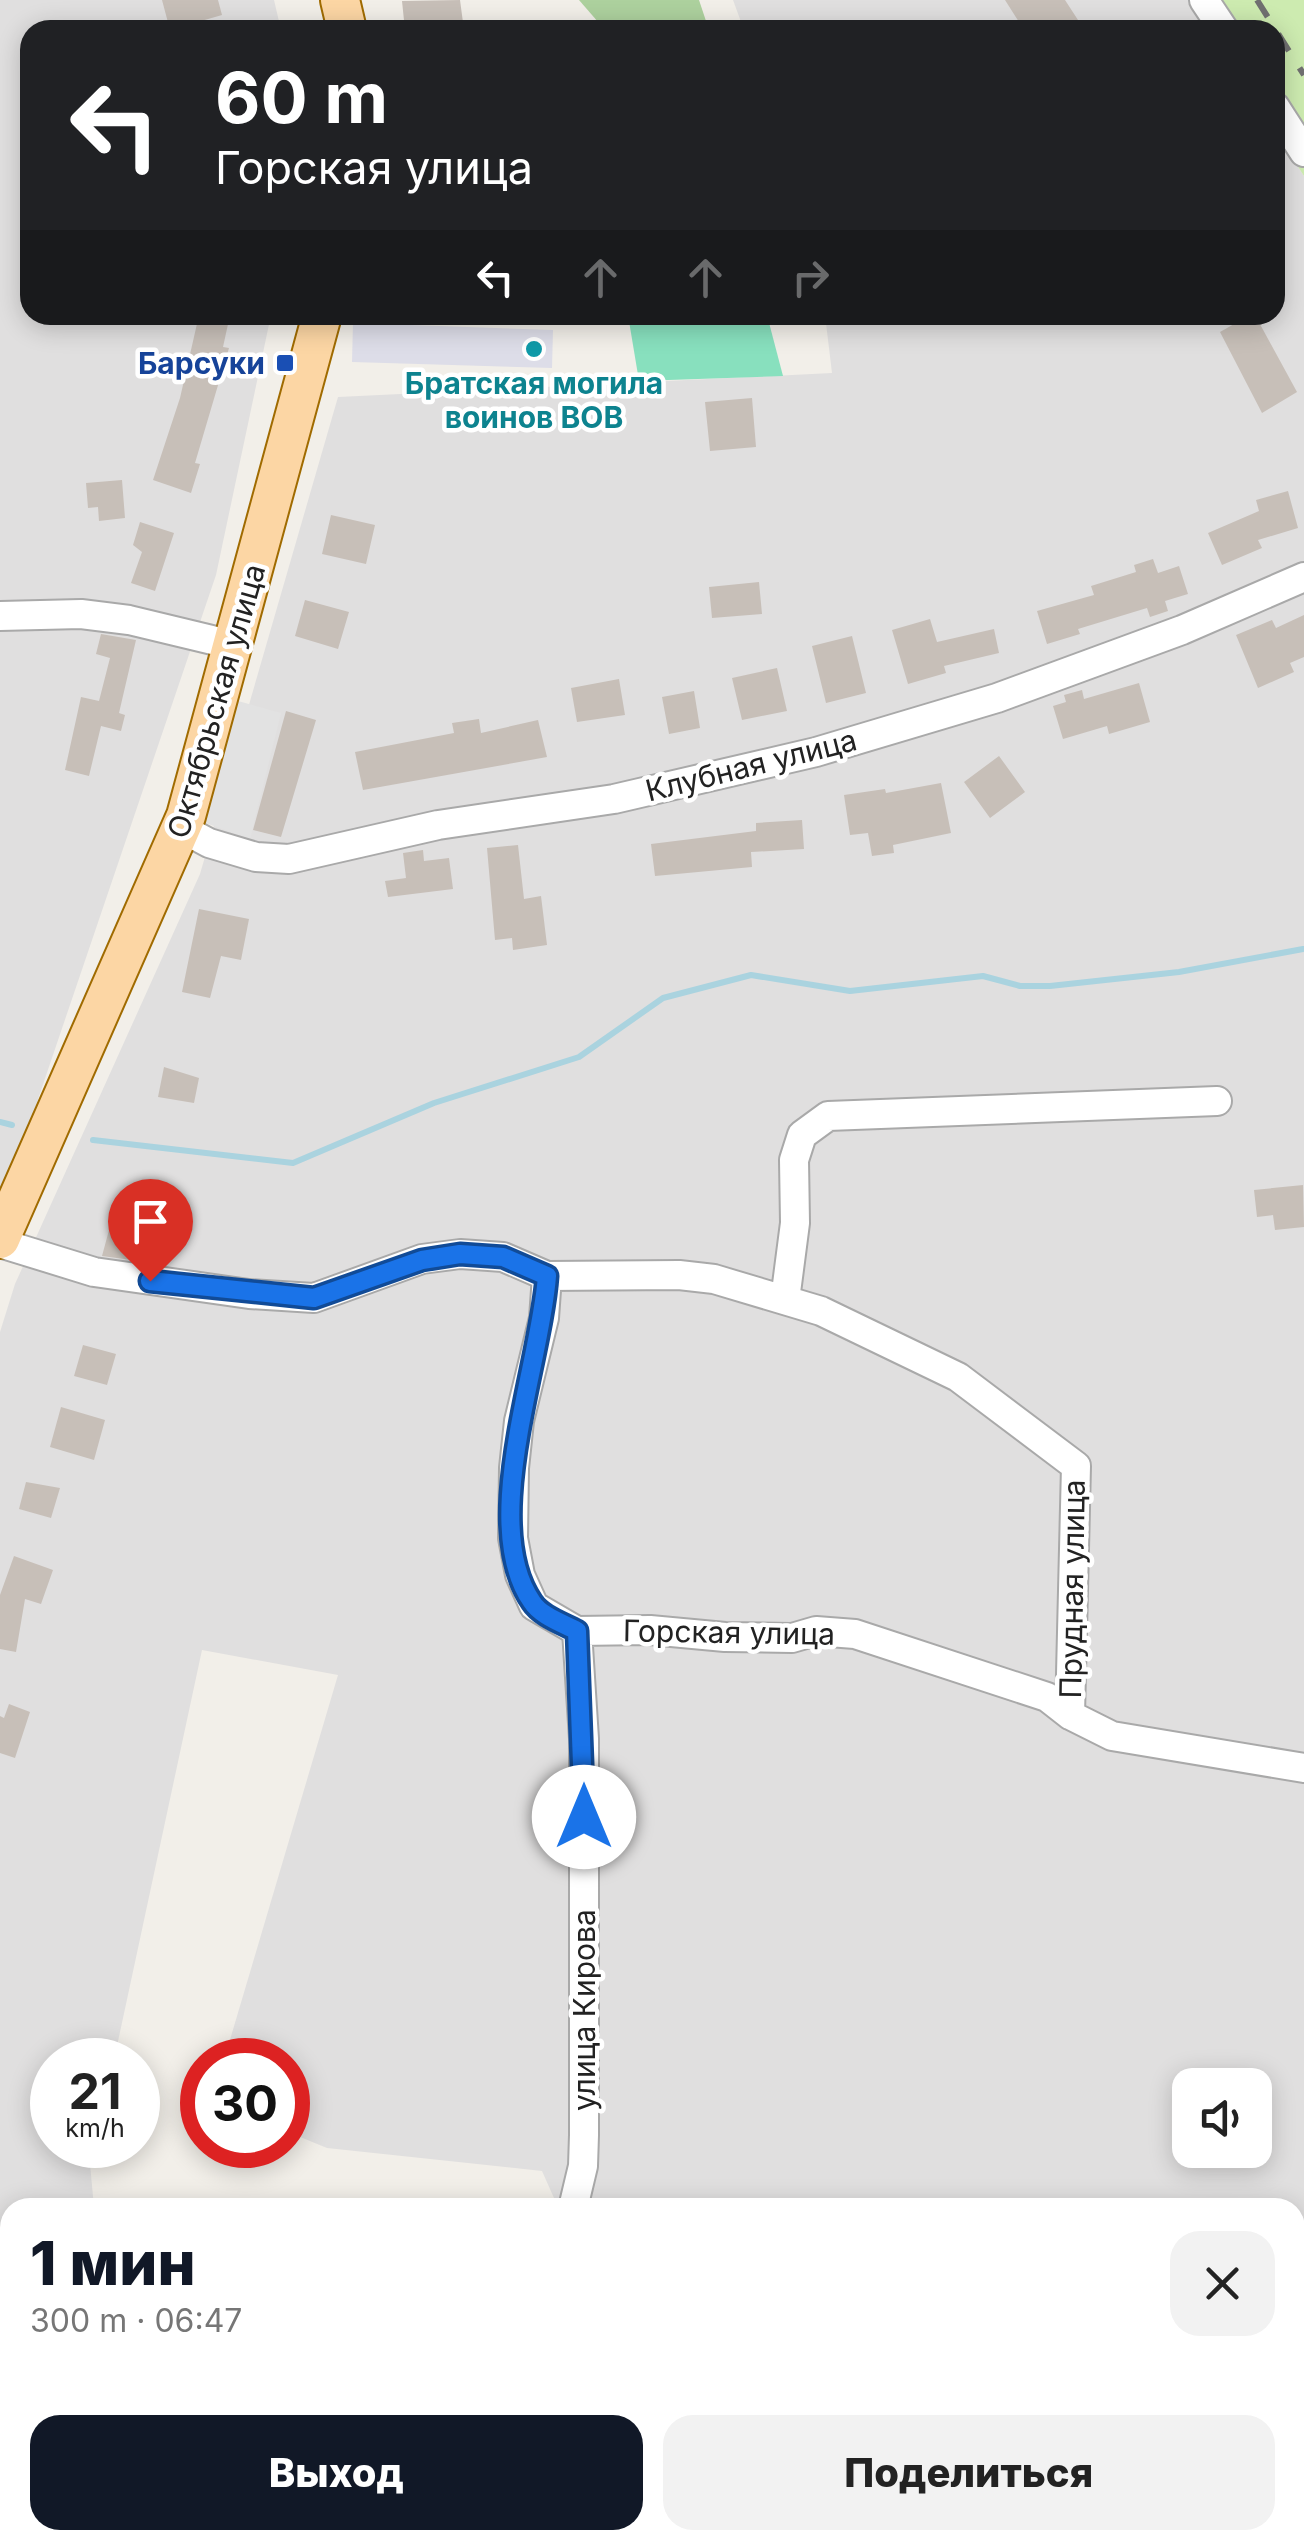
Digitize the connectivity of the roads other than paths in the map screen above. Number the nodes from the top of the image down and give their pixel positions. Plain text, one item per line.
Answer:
1 (1285, 123) edge
2 (1304, 152) edge
3 (319, 325) edge
4 (1304, 577) edge
5 (0, 616) edge
6 (233, 645) junction
7 (181, 828) junction
8 (1217, 1101) dead end
9 (0, 1241) edge
10 (547, 1276) junction
11 (786, 1300) junction
12 (577, 1631) junction
13 (1070, 1715) junction
14 (1304, 1768) edge
15 (576, 2198) edge

1 - 2 street
3 - 6 main road, Октябрьская улица
4 - 7 street, Клубная улица
5 - 6 street
6 - 7 main road, Октябрьская улица
7 - 9 main road, Октябрьская улица
8 - 11 street
9 - 10 street, Прудная улица
10 - 11 street, Прудная улица
10 - 12 street
11 - 13 street, Прудная улица
12 - 13 street, Горская улица
12 - 15 street, улица Кирова
13 - 14 street, Горская улица

